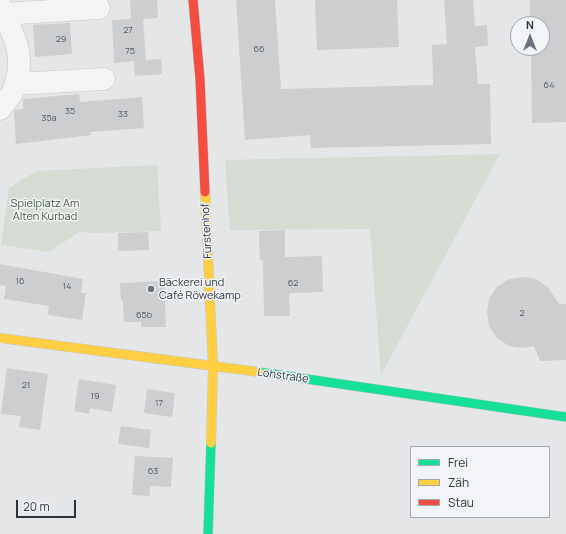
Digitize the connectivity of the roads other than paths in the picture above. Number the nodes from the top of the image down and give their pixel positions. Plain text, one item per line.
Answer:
1 (193, 0) edge
2 (99, 8) dead end
3 (2, 10) edge
4 (104, 79) dead end
5 (16, 84) junction
6 (0, 109) edge
7 (0, 338) edge
8 (213, 366) junction
9 (566, 417) edge
10 (208, 534) edge

1 - 8 street, Fürstenhof
2 - 3 street
3 - 5 street
4 - 5 street
5 - 6 street
7 - 8 street, Lohstraße
8 - 9 street, Lohstraße
8 - 10 street, Fürstenhof

